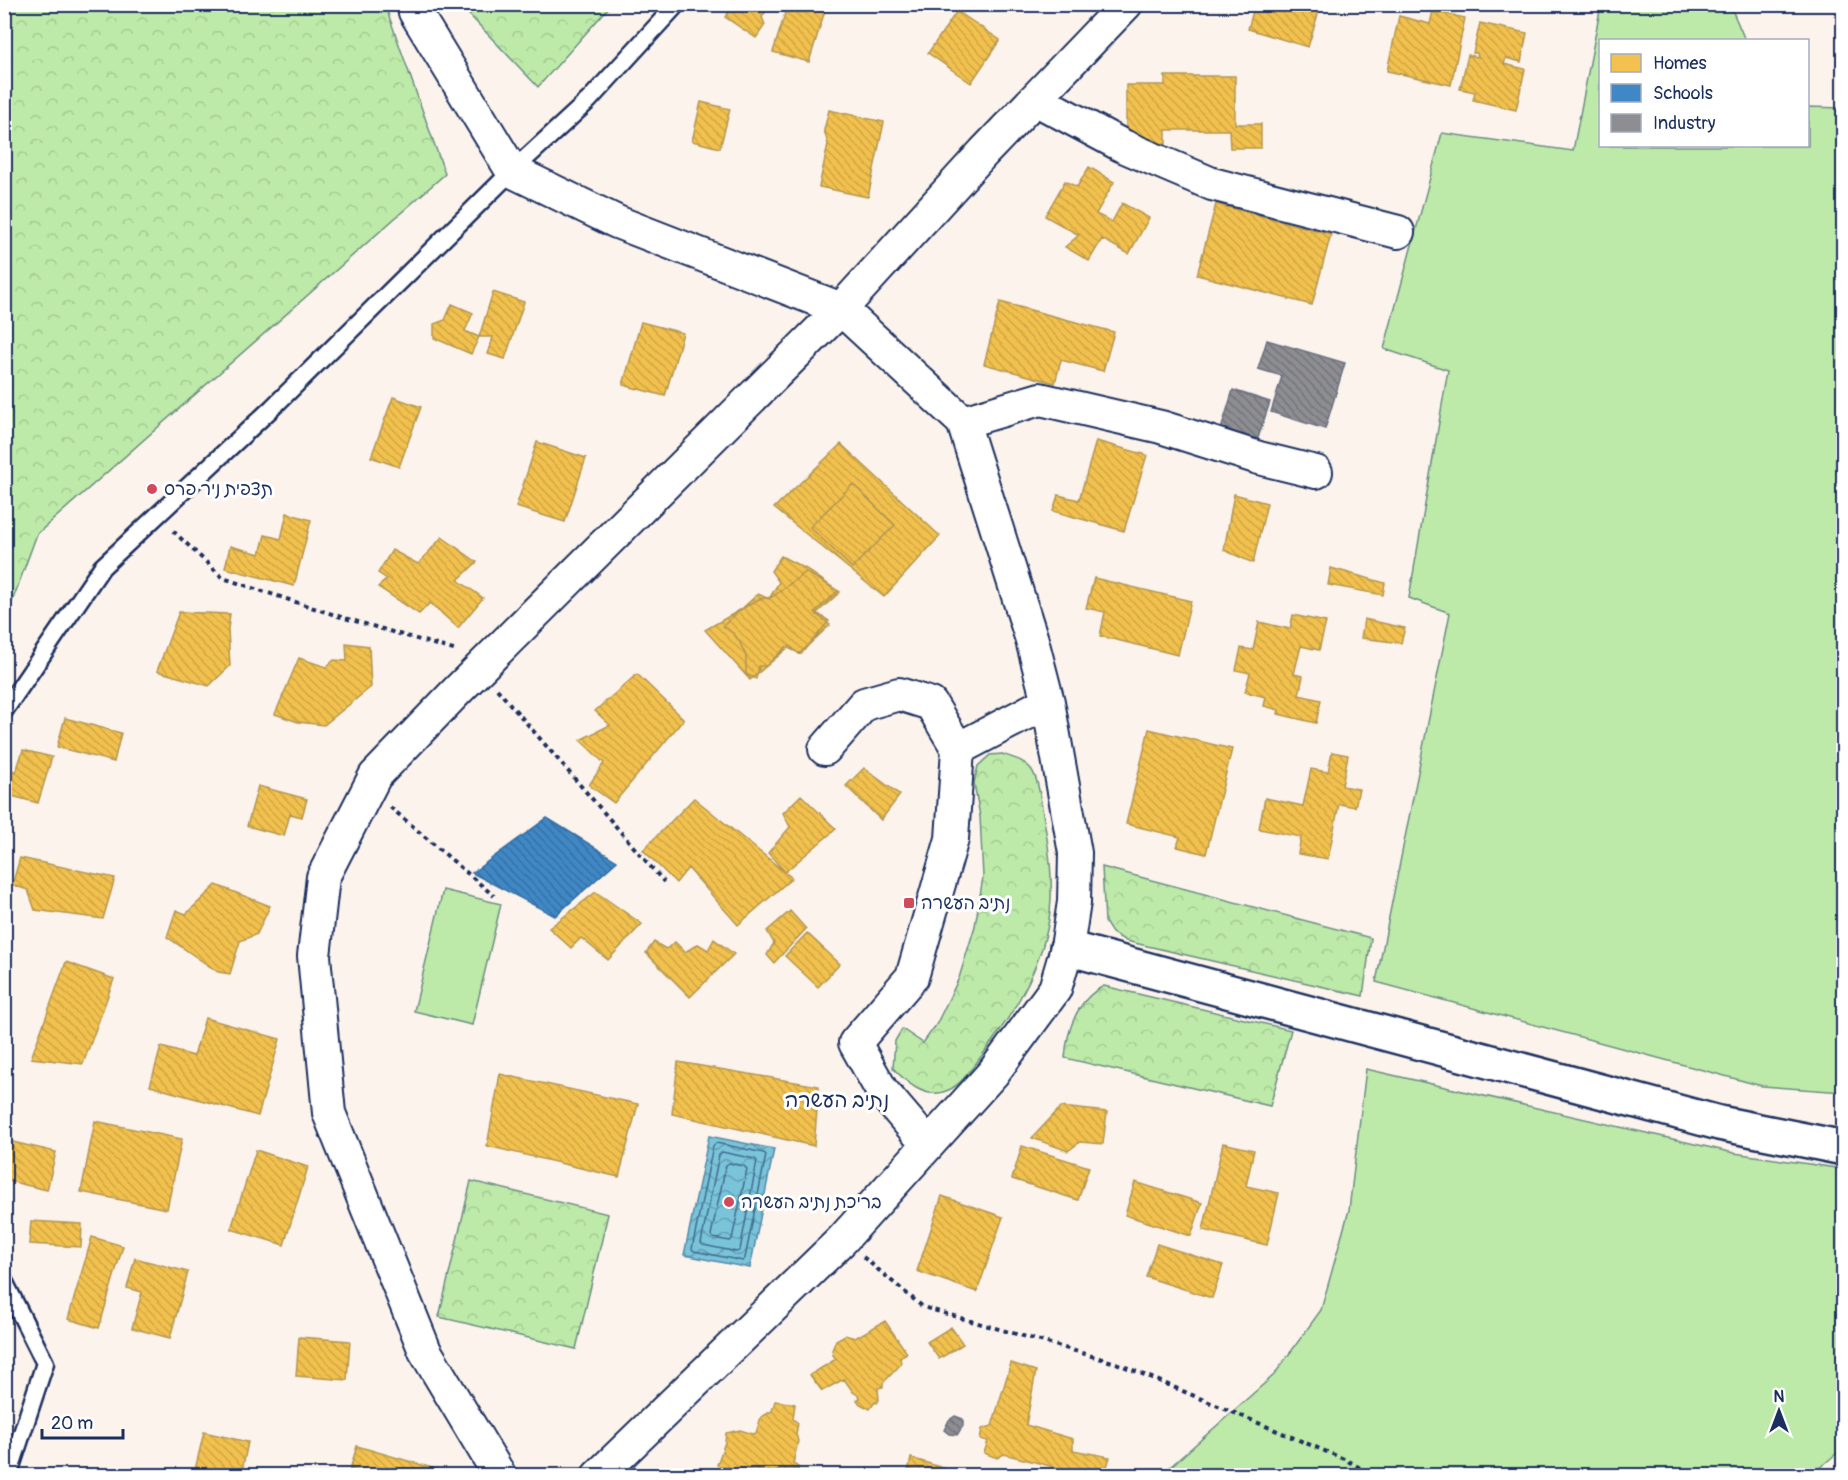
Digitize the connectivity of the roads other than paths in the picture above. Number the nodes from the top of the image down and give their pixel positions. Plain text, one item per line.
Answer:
1 (413, 4) edge
2 (677, 4) edge
3 (1126, 4) edge
4 (1035, 99) junction
5 (512, 171) junction
6 (1398, 232) dead end
7 (840, 309) junction
8 (963, 422) junction
9 (1316, 472) dead end
10 (1048, 702) junction
11 (4, 711) edge
12 (825, 749) dead end
13 (958, 749) junction
14 (1067, 948) junction
15 (928, 1145) junction
16 (1844, 1148) edge
17 (4, 1281) edge
18 (8, 1476) edge
19 (500, 1476) edge
20 (598, 1476) edge

1 - 5 street
2 - 5 lane
3 - 4 street
4 - 6 street
4 - 7 street
5 - 7 street
5 - 11 lane
7 - 8 street
7 - 19 street
8 - 9 street
8 - 10 street
10 - 13 street
10 - 14 street
12 - 13 street
13 - 15 street
14 - 15 street
14 - 16 street
15 - 20 street
17 - 18 lane

